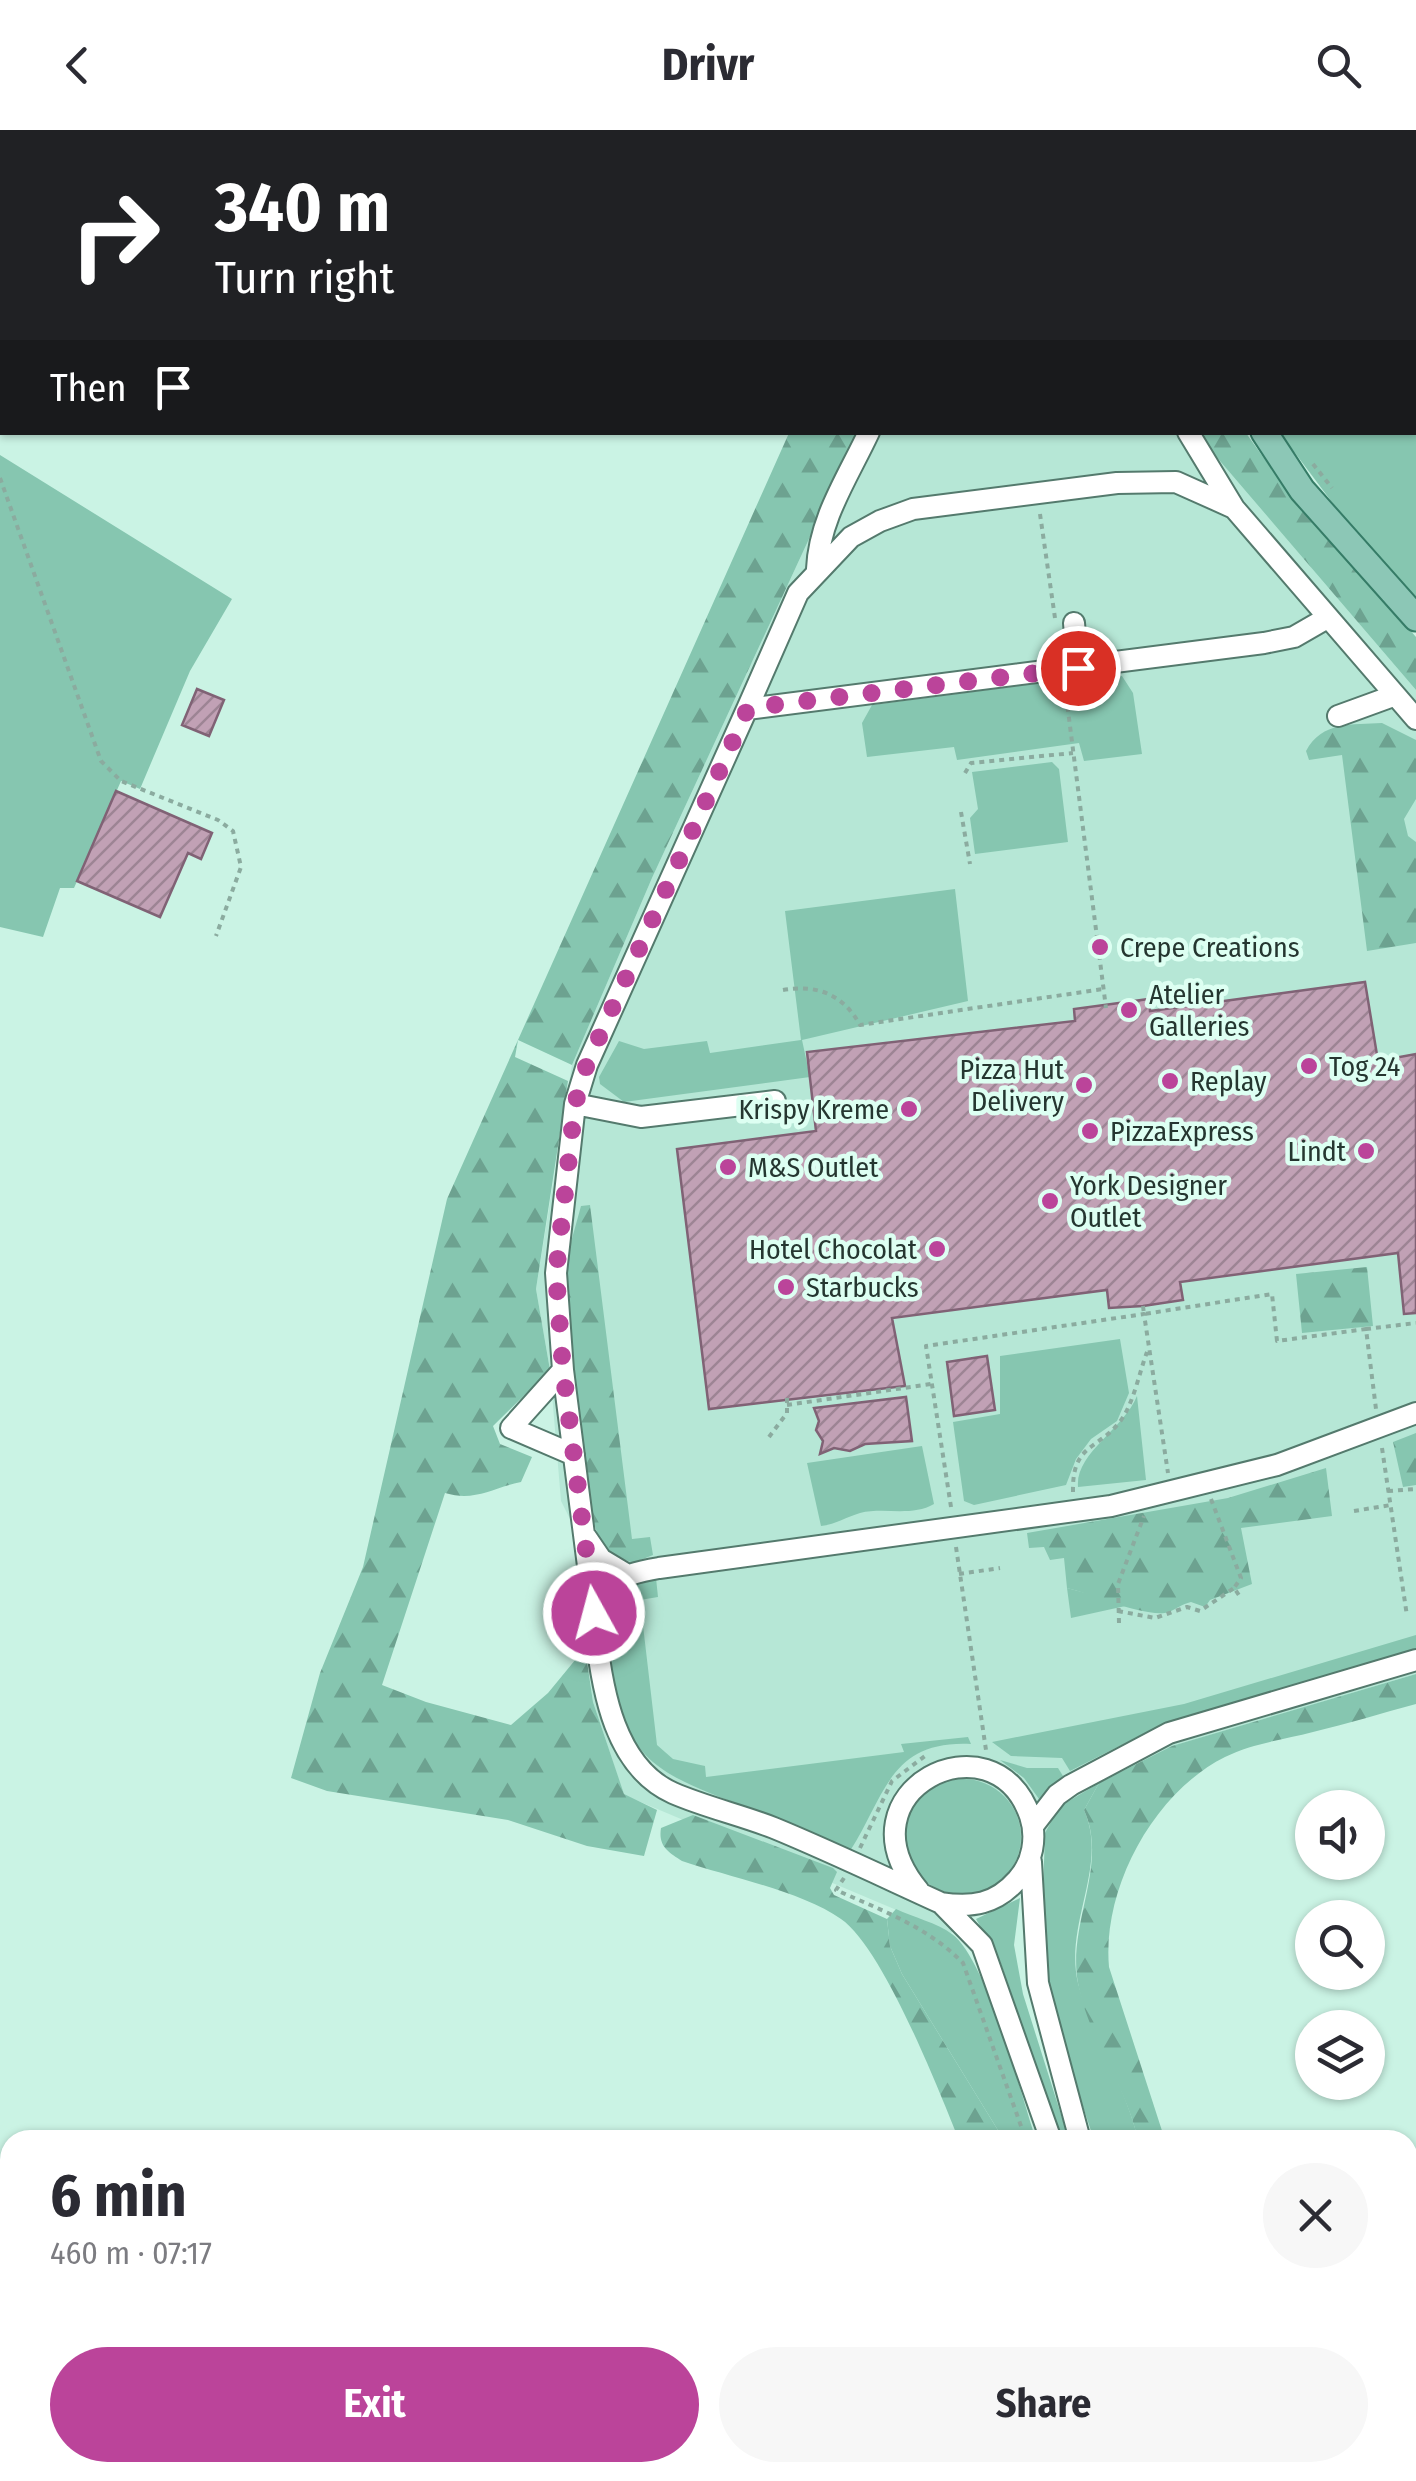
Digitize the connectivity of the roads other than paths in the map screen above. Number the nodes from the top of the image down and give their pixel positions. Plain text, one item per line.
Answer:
1 (867, 435) edge
2 (1190, 435) edge
3 (1266, 435) edge
4 (1234, 508) junction
5 (818, 569) junction
6 (1327, 618) junction
7 (1416, 618) edge
8 (1066, 628) road end
9 (1070, 669) junction
10 (1393, 696) junction
11 (748, 708) junction
12 (1338, 716) dead end
13 (1416, 719) edge
14 (774, 1101) dead end
15 (575, 1104) junction
16 (563, 1370) junction
17 (1416, 1413) edge
18 (574, 1455) junction
19 (585, 1536) junction
20 (626, 1574) junction
21 (594, 1613) junction
22 (1416, 1660) edge
23 (1033, 1826) junction
24 (1031, 1856) junction
25 (919, 1891) junction
26 (941, 1903) junction
27 (1047, 2130) edge
28 (1077, 2130) edge

1 - 5 street
2 - 4 street
3 - 7 main road
4 - 5 street
4 - 6 street
5 - 11 street
6 - 9 street
6 - 10 street
8 - 9 street
9 - 11 street
10 - 12 street
10 - 13 street
11 - 15 street
14 - 15 street
15 - 16 street
16 - 18 street
16 - 18 street
17 - 20 street
18 - 19 street
19 - 20 street
19 - 21 street
20 - 21 street
21 - 25 street
22 - 23 street
23 - 24 street
23 - 25 street
24 - 26 street
24 - 28 street
25 - 26 street
26 - 27 street

